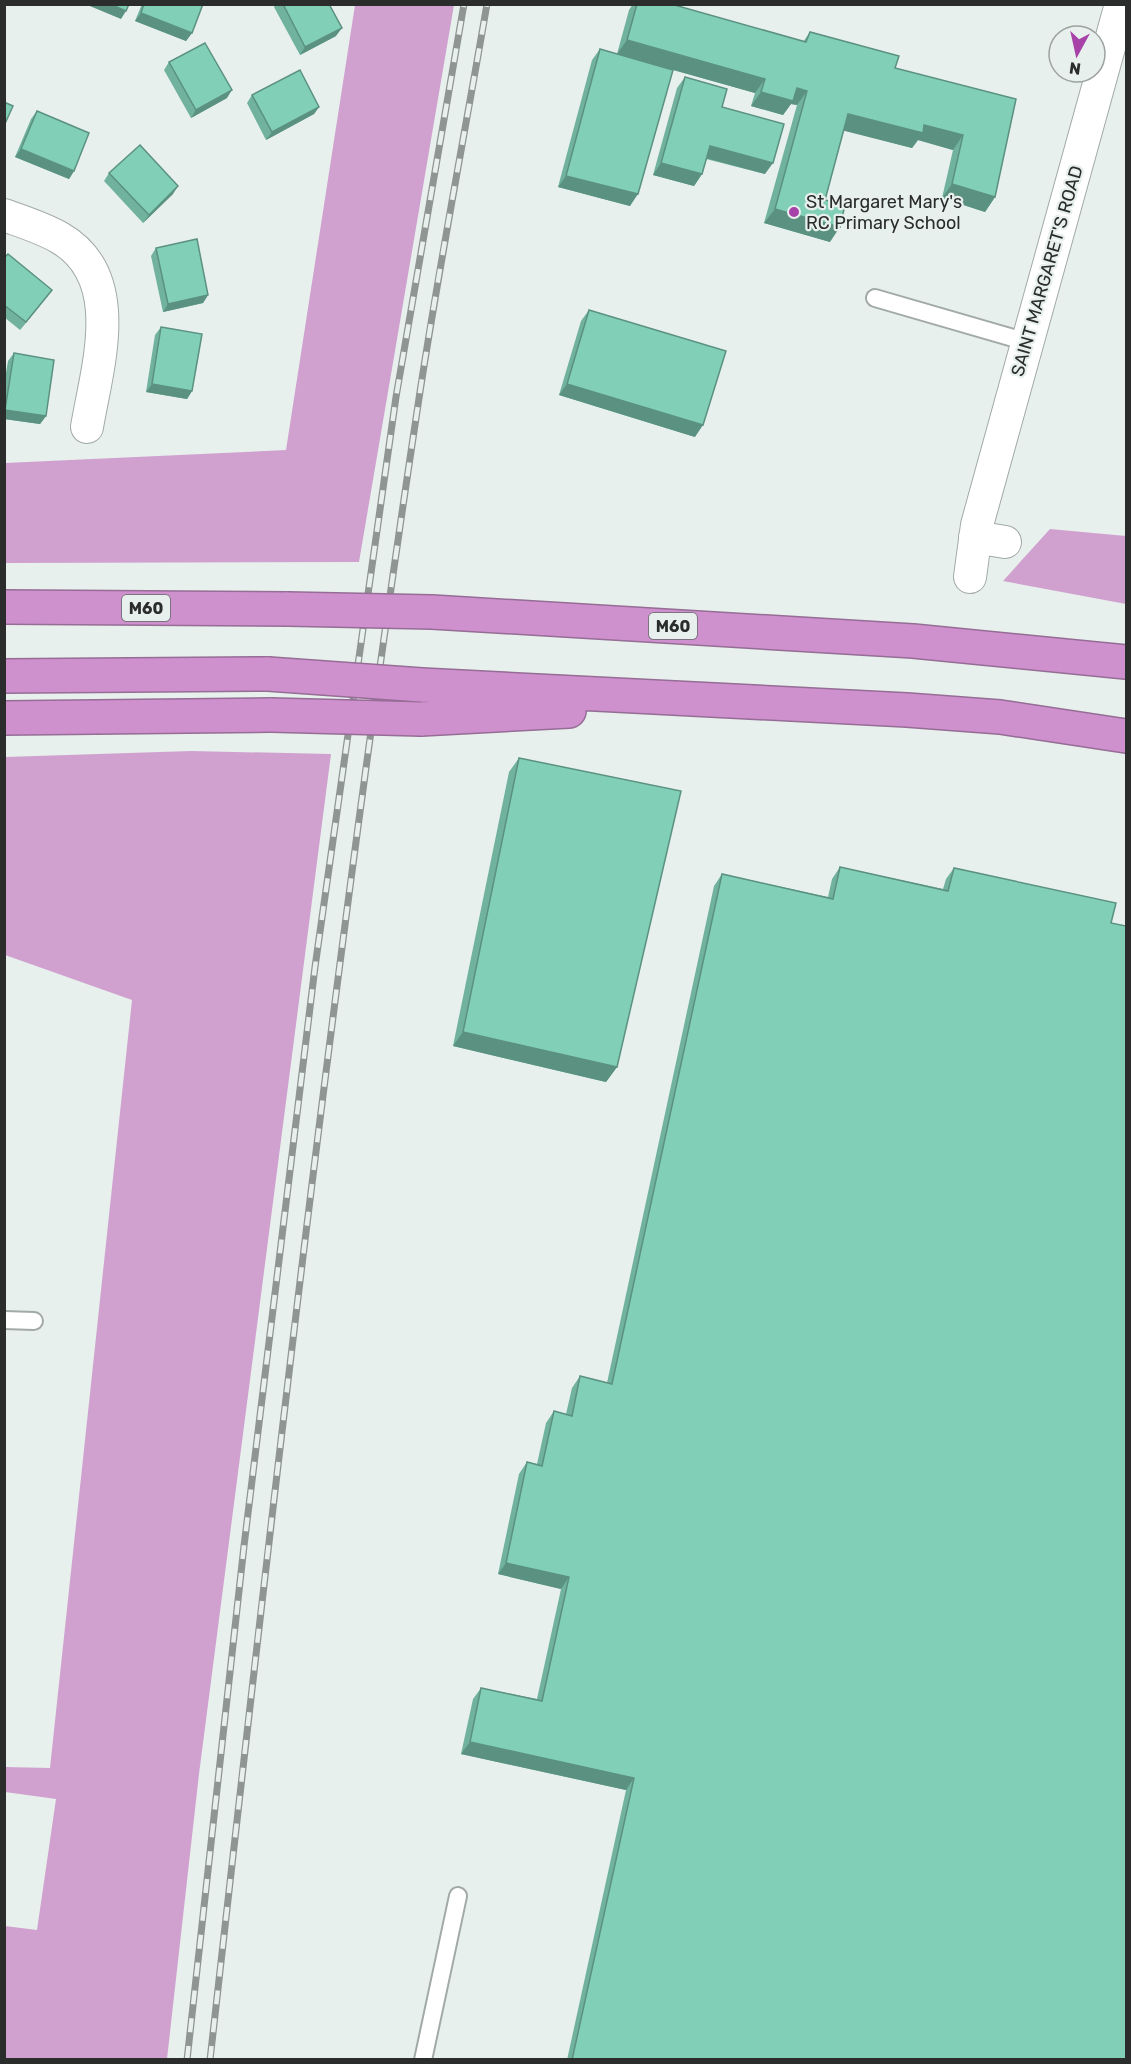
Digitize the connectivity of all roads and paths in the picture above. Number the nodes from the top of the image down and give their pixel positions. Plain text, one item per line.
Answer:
1 (1121, 4) edge
2 (4, 214) edge
3 (875, 298) dead end
4 (1027, 342) junction
5 (87, 427) dead end
6 (970, 577) dead end
7 (4, 607) edge
8 (1126, 662) edge
9 (4, 676) edge
10 (745, 700) junction
11 (4, 718) edge
12 (1126, 736) edge
13 (4, 1320) edge
14 (34, 1321) dead end
15 (458, 1896) dead end
16 (423, 2060) edge

1 - 4 street, SAINT MARGARET'S ROAD
2 - 5 street
3 - 4 lane
4 - 6 street, SAINT MARGARET'S ROAD
7 - 8 highway, M60, bridge
9 - 10 highway, bridge
10 - 11 highway, bridge
10 - 12 highway
13 - 14 lane
15 - 16 lane

